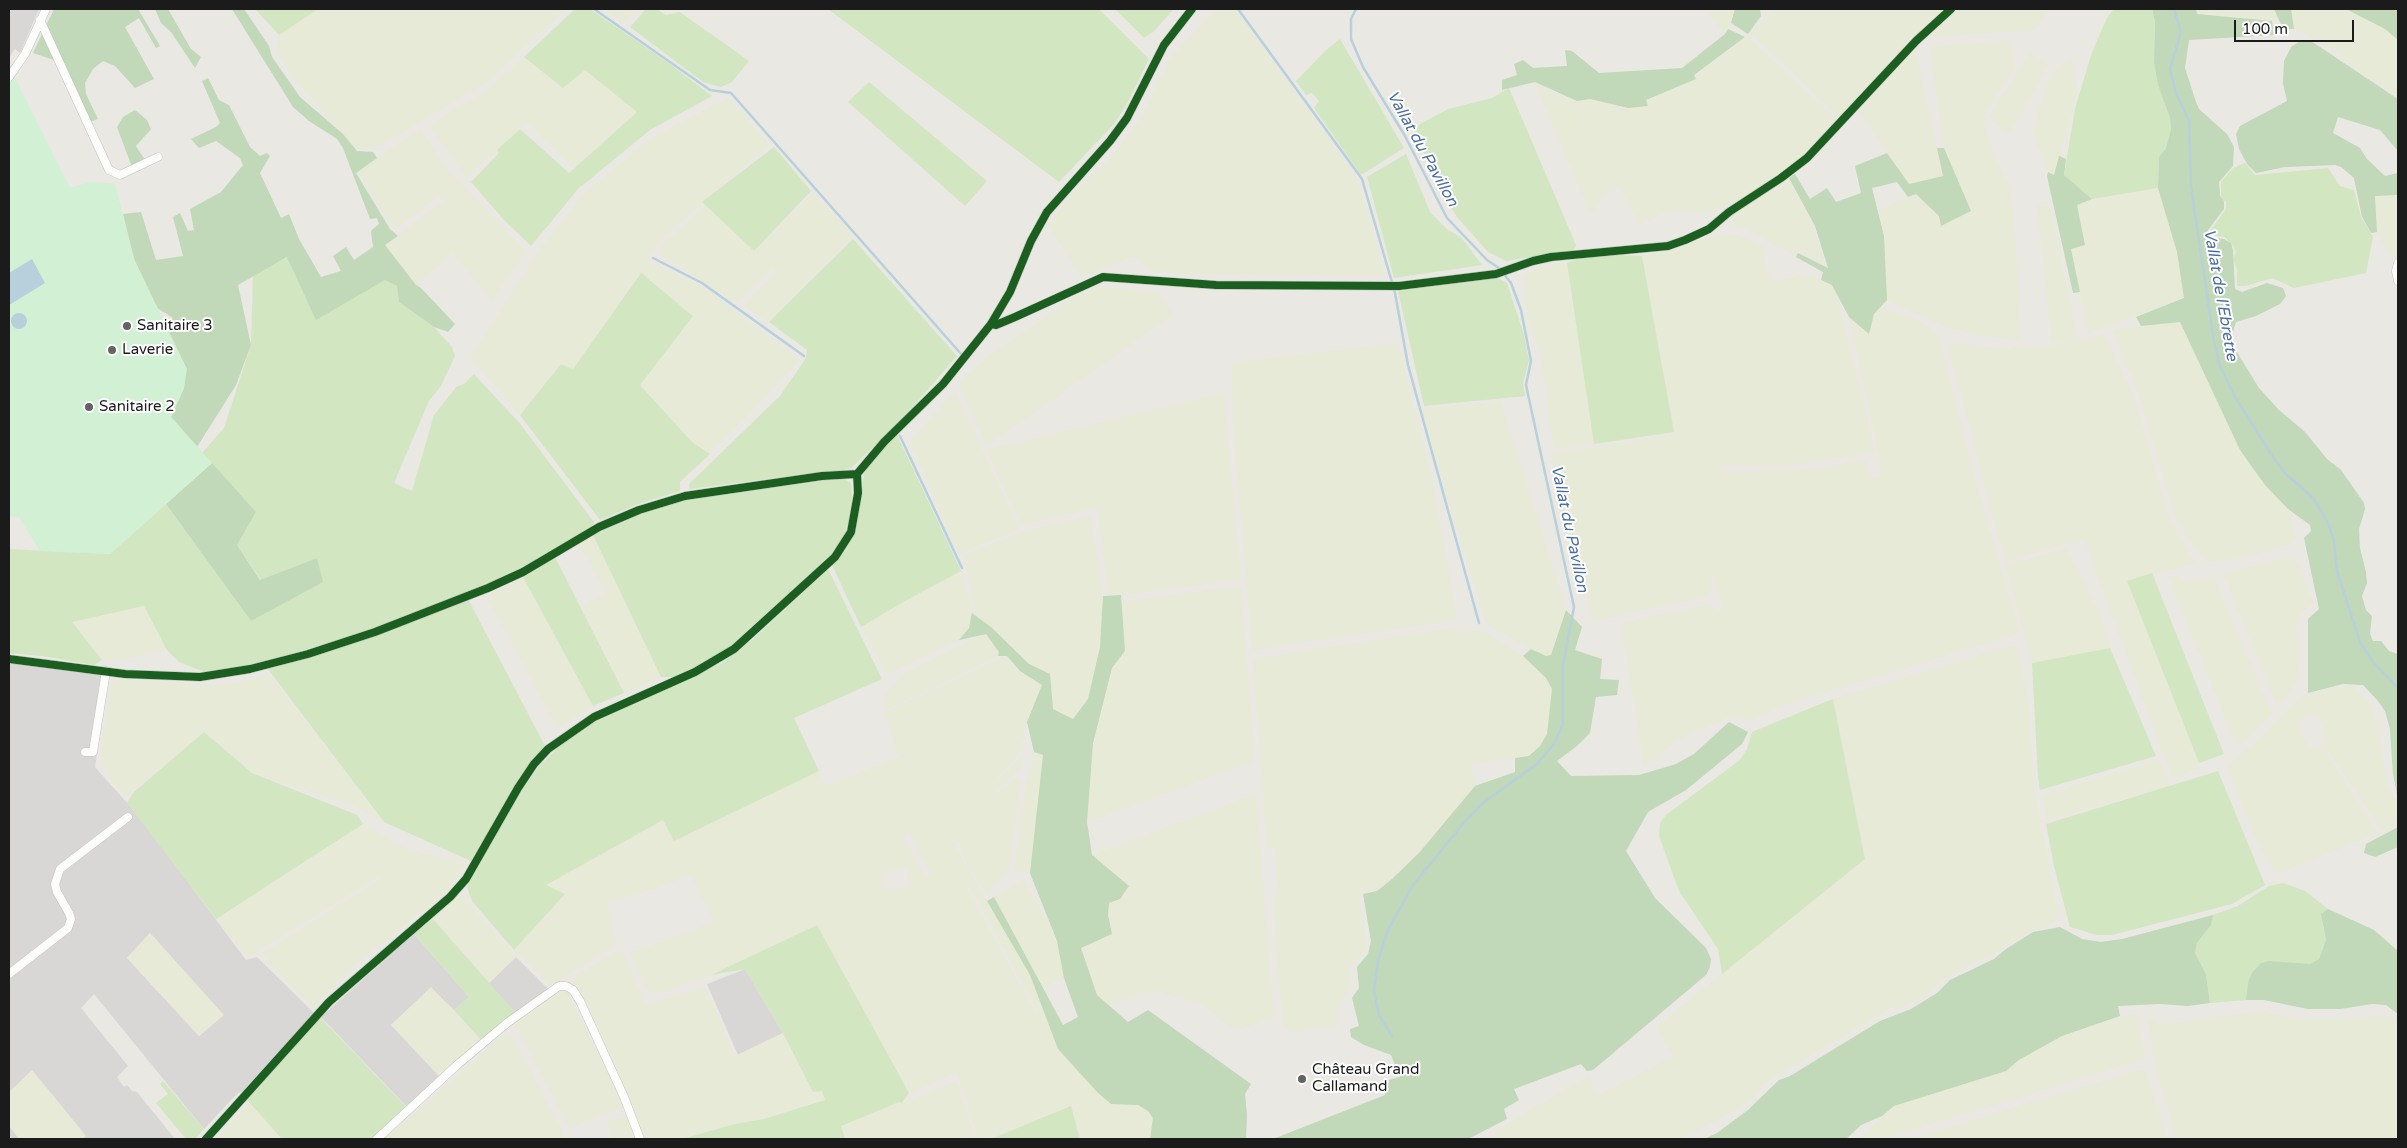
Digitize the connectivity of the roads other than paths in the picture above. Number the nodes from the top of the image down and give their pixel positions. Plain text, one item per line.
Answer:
1 (46, 9) edge
2 (1192, 9) edge
3 (1951, 9) edge
4 (40, 20) junction
5 (9, 77) edge
6 (158, 156) dead end
7 (2398, 263) edge
8 (2398, 281) edge
9 (991, 324) junction
10 (857, 474) junction
11 (9, 659) edge
12 (106, 671) junction
13 (84, 752) dead end
14 (128, 817) dead end
15 (9, 974) edge
16 (206, 1139) edge
17 (377, 1139) edge
18 (640, 1139) edge

1 - 4 street
2 - 9 street
3 - 9 street
4 - 5 street
4 - 6 street
7 - 8 street
9 - 10 street
10 - 12 street
10 - 16 street
11 - 12 street
12 - 13 street
14 - 15 street
17 - 18 street

